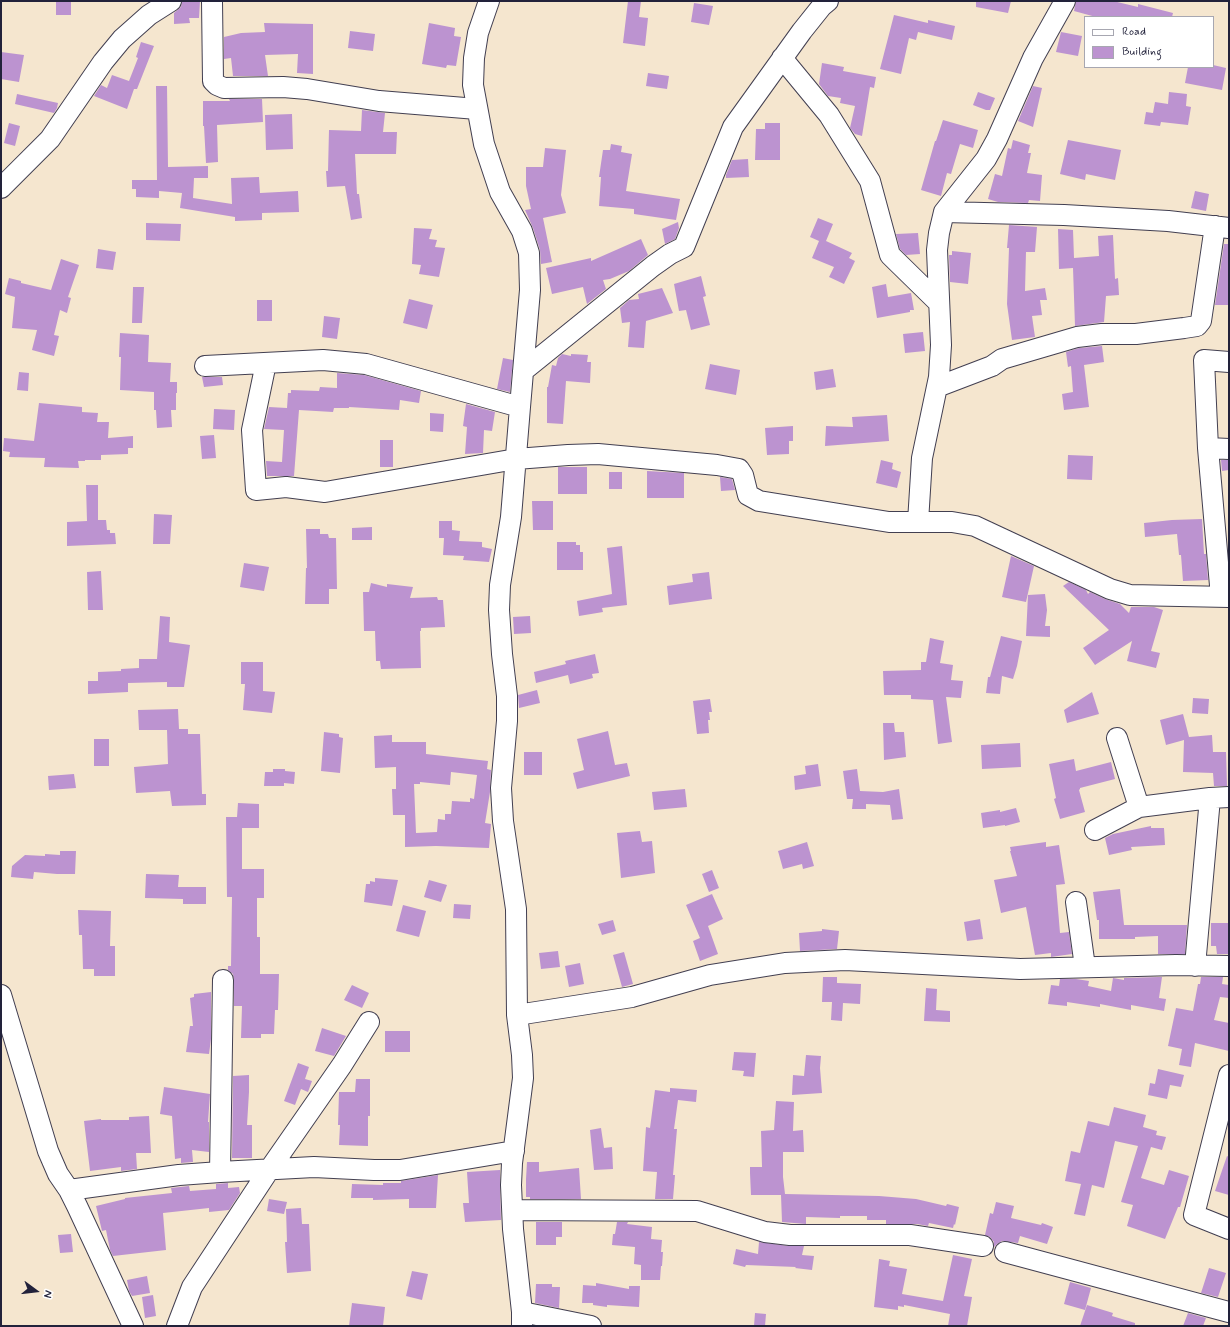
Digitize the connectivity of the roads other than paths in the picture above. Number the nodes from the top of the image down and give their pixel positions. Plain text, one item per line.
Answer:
1 (170, 1) edge
2 (212, 1) edge
3 (489, 1) edge
4 (828, 1) edge
5 (1065, 1) edge
6 (782, 58) junction
7 (477, 109) junction
8 (1, 188) edge
9 (944, 212) junction
10 (1222, 227) edge
11 (939, 303) junction
12 (1229, 362) edge
13 (266, 363) junction
14 (205, 366) dead end
15 (523, 371) junction
16 (937, 387) junction
17 (520, 407) junction
18 (1208, 448) junction
19 (1229, 449) edge
20 (516, 459) junction
21 (918, 522) junction
22 (1225, 597) edge
23 (1117, 738) dead end
24 (1220, 798) edge
25 (1139, 807) junction
26 (1095, 830) dead end
27 (1076, 902) dead end
28 (1195, 966) junction
29 (1229, 966) edge
30 (1085, 967) junction
31 (223, 980) dead end
32 (1, 995) edge
33 (517, 1015) junction
34 (369, 1022) dead end
35 (1229, 1075) edge
36 (514, 1151) junction
37 (269, 1170) junction
38 (220, 1172) junction
39 (69, 1190) junction
40 (513, 1210) junction
41 (1229, 1229) edge
42 (983, 1246) dead end
43 (1005, 1252) dead end
44 (1229, 1312) edge
45 (522, 1319) edge
46 (133, 1326) edge
47 (177, 1326) edge
48 (591, 1326) edge

1 - 8 street
2 - 7 street
3 - 7 street
4 - 6 street
5 - 9 street
6 - 11 street
6 - 15 street
7 - 15 street
9 - 10 street
9 - 11 street
10 - 16 street
11 - 16 street
12 - 18 street
13 - 14 street
13 - 17 street
13 - 20 street
15 - 17 street
16 - 21 street
17 - 20 street
18 - 19 street
18 - 22 street
20 - 21 street
20 - 33 street
21 - 22 street
23 - 25 street
24 - 25 street
24 - 28 street
25 - 26 street
27 - 30 street
28 - 29 street
28 - 30 street
30 - 33 street
31 - 38 street
32 - 39 street
33 - 36 street
34 - 37 street
35 - 41 street
36 - 37 street
36 - 40 street
37 - 38 street
37 - 47 street
38 - 39 street
39 - 46 street
40 - 42 street
40 - 45 street
43 - 44 street
45 - 48 street

